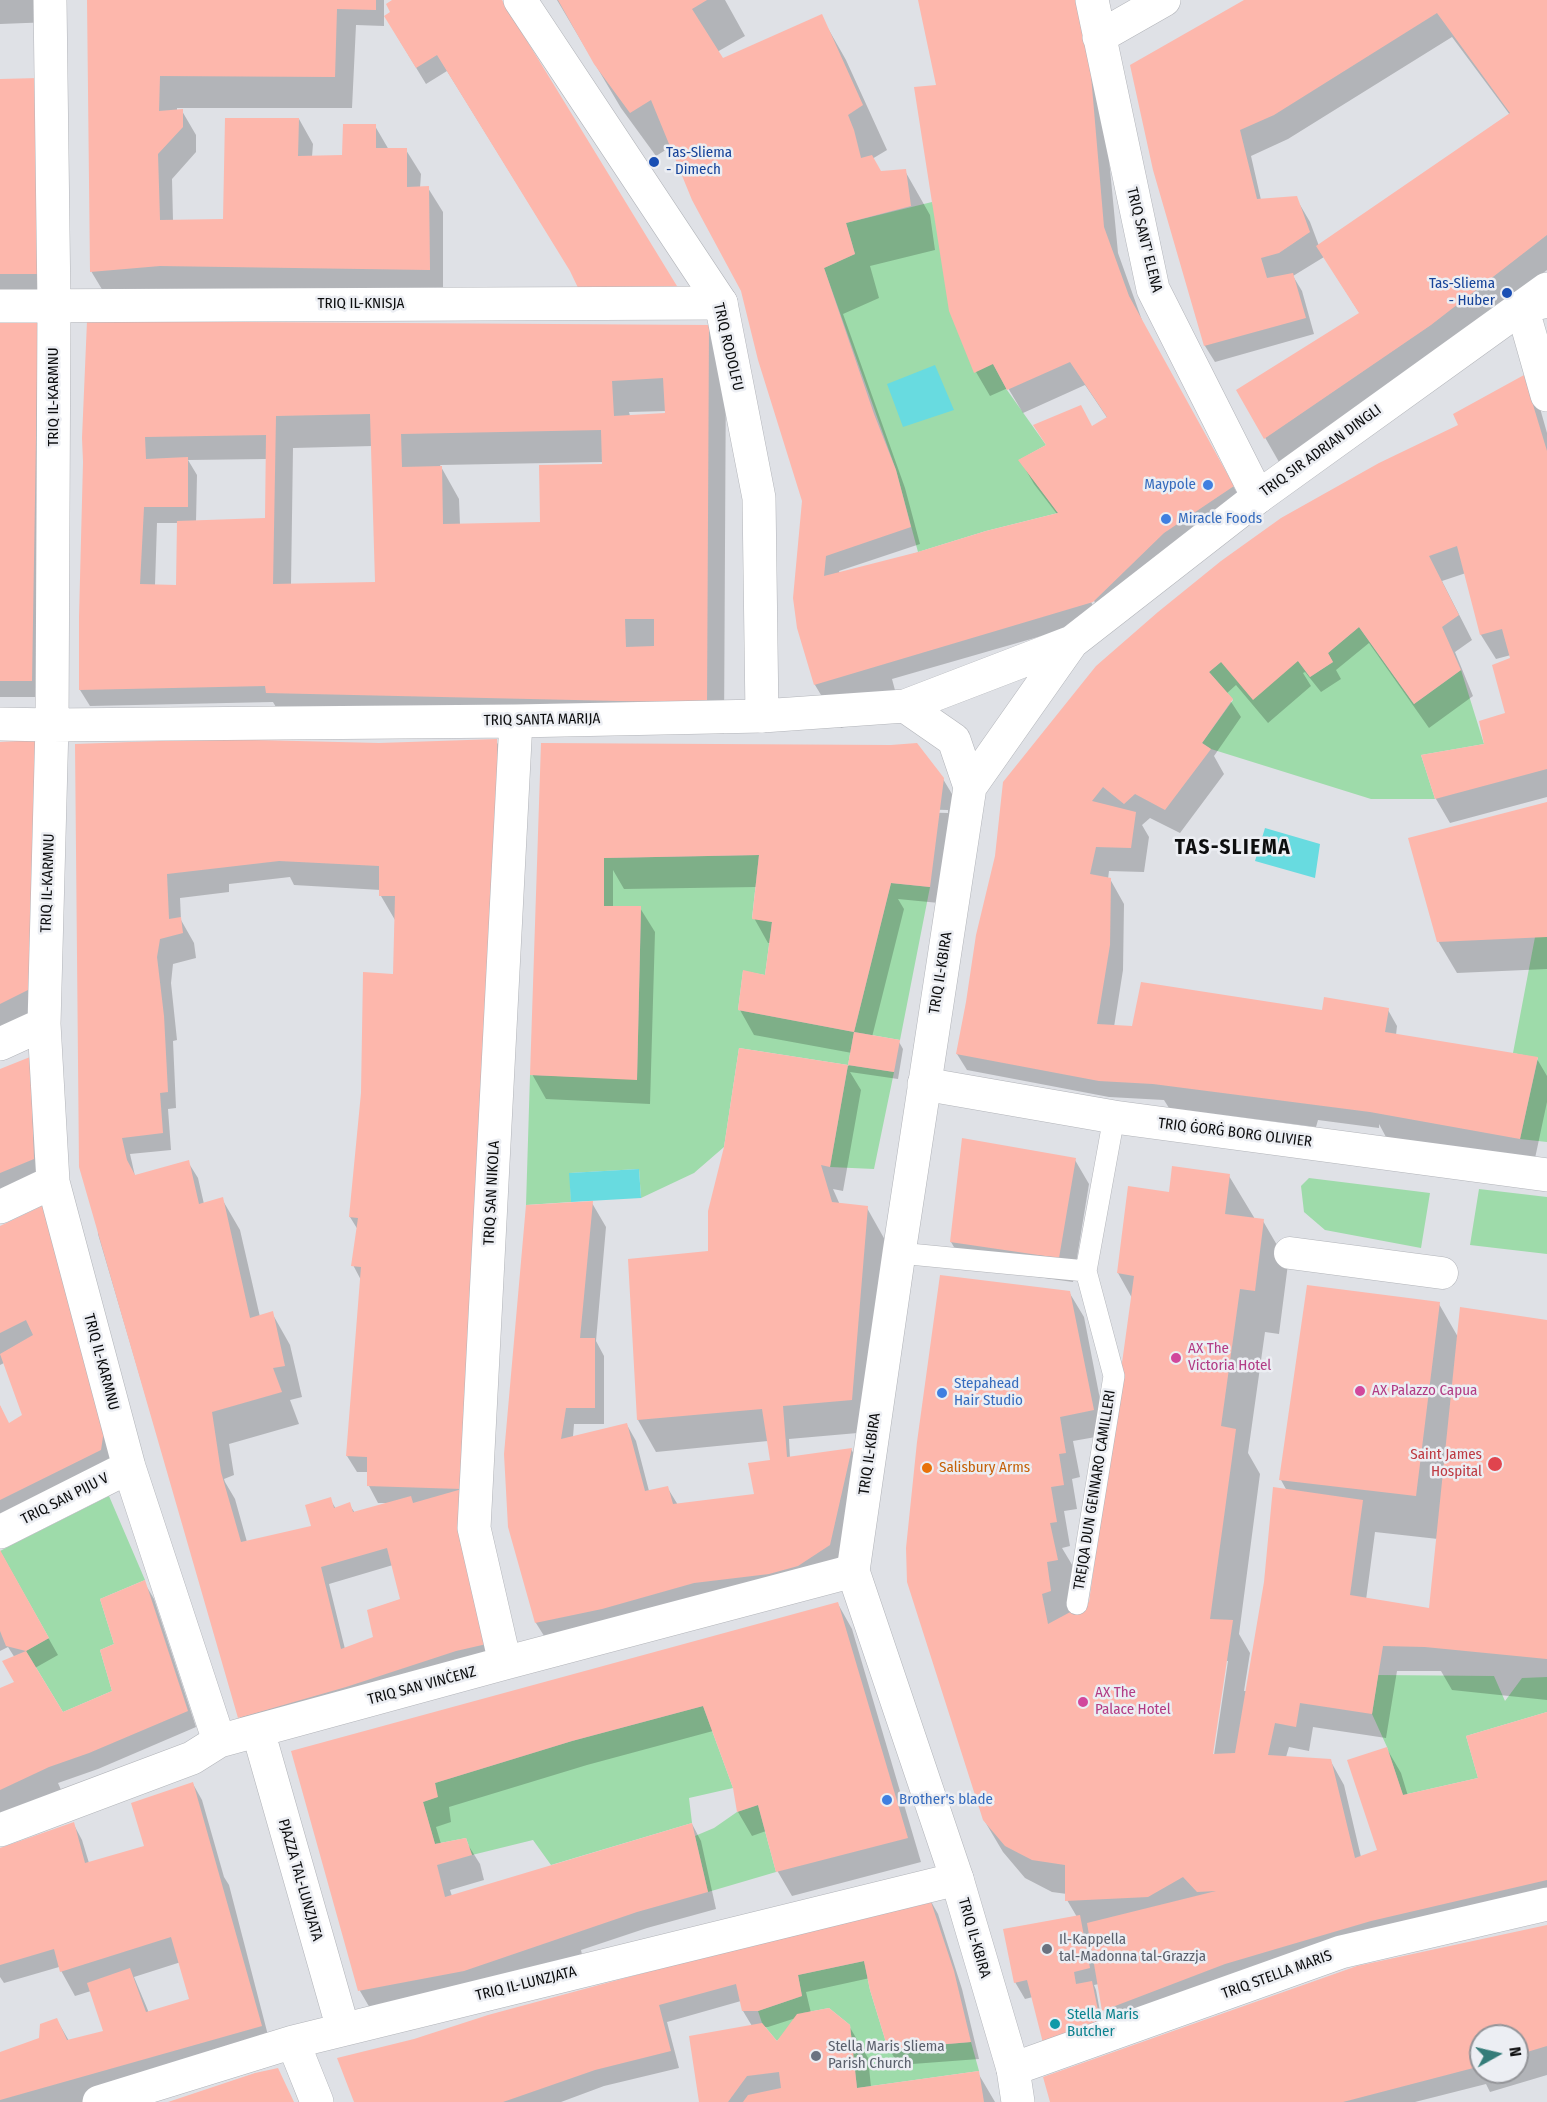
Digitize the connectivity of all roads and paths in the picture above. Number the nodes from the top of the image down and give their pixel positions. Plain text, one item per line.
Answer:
1 (50, 0) edge
2 (520, 0) edge
3 (1092, 0) edge
4 (1164, 0) edge
5 (1099, 37) junction
6 (1539, 299) edge
7 (721, 303) junction
8 (54, 305) junction
9 (0, 306) edge
10 (1547, 395) edge
11 (1258, 497) junction
12 (1072, 642) junction
13 (905, 706) junction
14 (762, 716) junction
15 (516, 721) junction
16 (0, 724) edge
17 (52, 725) junction
18 (970, 787) junction
19 (44, 1024) junction
20 (0, 1044) edge
21 (924, 1084) junction
22 (1114, 1117) junction
23 (1547, 1174) edge
24 (53, 1182) junction
25 (0, 1207) edge
26 (899, 1253) junction
27 (1290, 1253) dead end
28 (1086, 1271) junction
29 (1442, 1273) dead end
30 (129, 1467) junction
31 (0, 1532) edge
32 (854, 1571) junction
33 (1077, 1604) dead end
34 (505, 1663) junction
35 (258, 1731) junction
36 (219, 1741) junction
37 (0, 1830) edge
38 (957, 1879) junction
39 (1547, 1904) edge
40 (343, 2029) junction
41 (292, 2042) junction
42 (1013, 2069) junction
43 (99, 2102) edge
44 (317, 2102) edge
45 (1018, 2102) edge

1 - 8 street, TRIQ IL-KARMNU
2 - 7 street, TRIQ RODOLFU
3 - 5 street, TRIQ SANT' ELENA
4 - 5 street
5 - 11 street, TRIQ SANT' ELENA
6 - 10 street
6 - 11 street, TRIQ SIR ADRIAN DINGLI
7 - 8 street, TRIQ IL-KNISJA
7 - 14 street, TRIQ RODOLFU
8 - 9 street, TRIQ IL-KNISJA
8 - 17 street, TRIQ IL-KARMNU
11 - 12 street, TRIQ SIR ADRIAN DINGLI
12 - 13 street, TRIQ SANTA MARIJA
12 - 18 street, TRIQ IL-KBIRA
13 - 14 street, TRIQ SANTA MARIJA
13 - 18 street, TRIQ IL-KBIRA
14 - 15 street, TRIQ SANTA MARIJA
15 - 17 street, TRIQ SANTA MARIJA
15 - 34 street, TRIQ SAN NIKOLA
16 - 17 street, TRIQ SANTA MARIJA
17 - 19 street, TRIQ IL-KARMNU
18 - 21 street, TRIQ IL-KBIRA
19 - 20 street
19 - 24 street, TRIQ IL-KARMNU
21 - 22 street, TRIQ ĠORĠ BORG OLIVIER
21 - 26 street, TRIQ IL-KBIRA
22 - 23 street, TRIQ ĠORĠ BORG OLIVIER
22 - 28 lane, TREJQA DUN GENNARO CAMILLERI
24 - 25 street
24 - 30 street, TRIQ IL-KARMNU
26 - 28 lane
26 - 32 street, TRIQ IL-KBIRA
27 - 29 street
28 - 33 lane, TREJQA DUN GENNARO CAMILLERI
30 - 31 street, TRIQ SAN PIJU V
30 - 36 street, TRIQ IL-KARMNU
32 - 34 street, TRIQ SAN VINĊENZ
32 - 38 street, TRIQ IL-KBIRA
34 - 35 street, TRIQ SAN VINĊENZ
35 - 36 street, TRIQ SAN VINĊENZ
35 - 40 street, PJAZZA TAL-LUNZJATA
36 - 37 street, TRIQ SAN VINĊENZ
38 - 40 street, TRIQ IL-LUNZJATA
38 - 42 street, TRIQ IL-KBIRA
39 - 42 street, TRIQ STELLA MARIS
40 - 41 street, TRIQ IL-LUNZJATA
41 - 43 street, TRIQ IL-LUNZJATA
41 - 44 street
42 - 45 street, TRIQ IL-KBIRA

